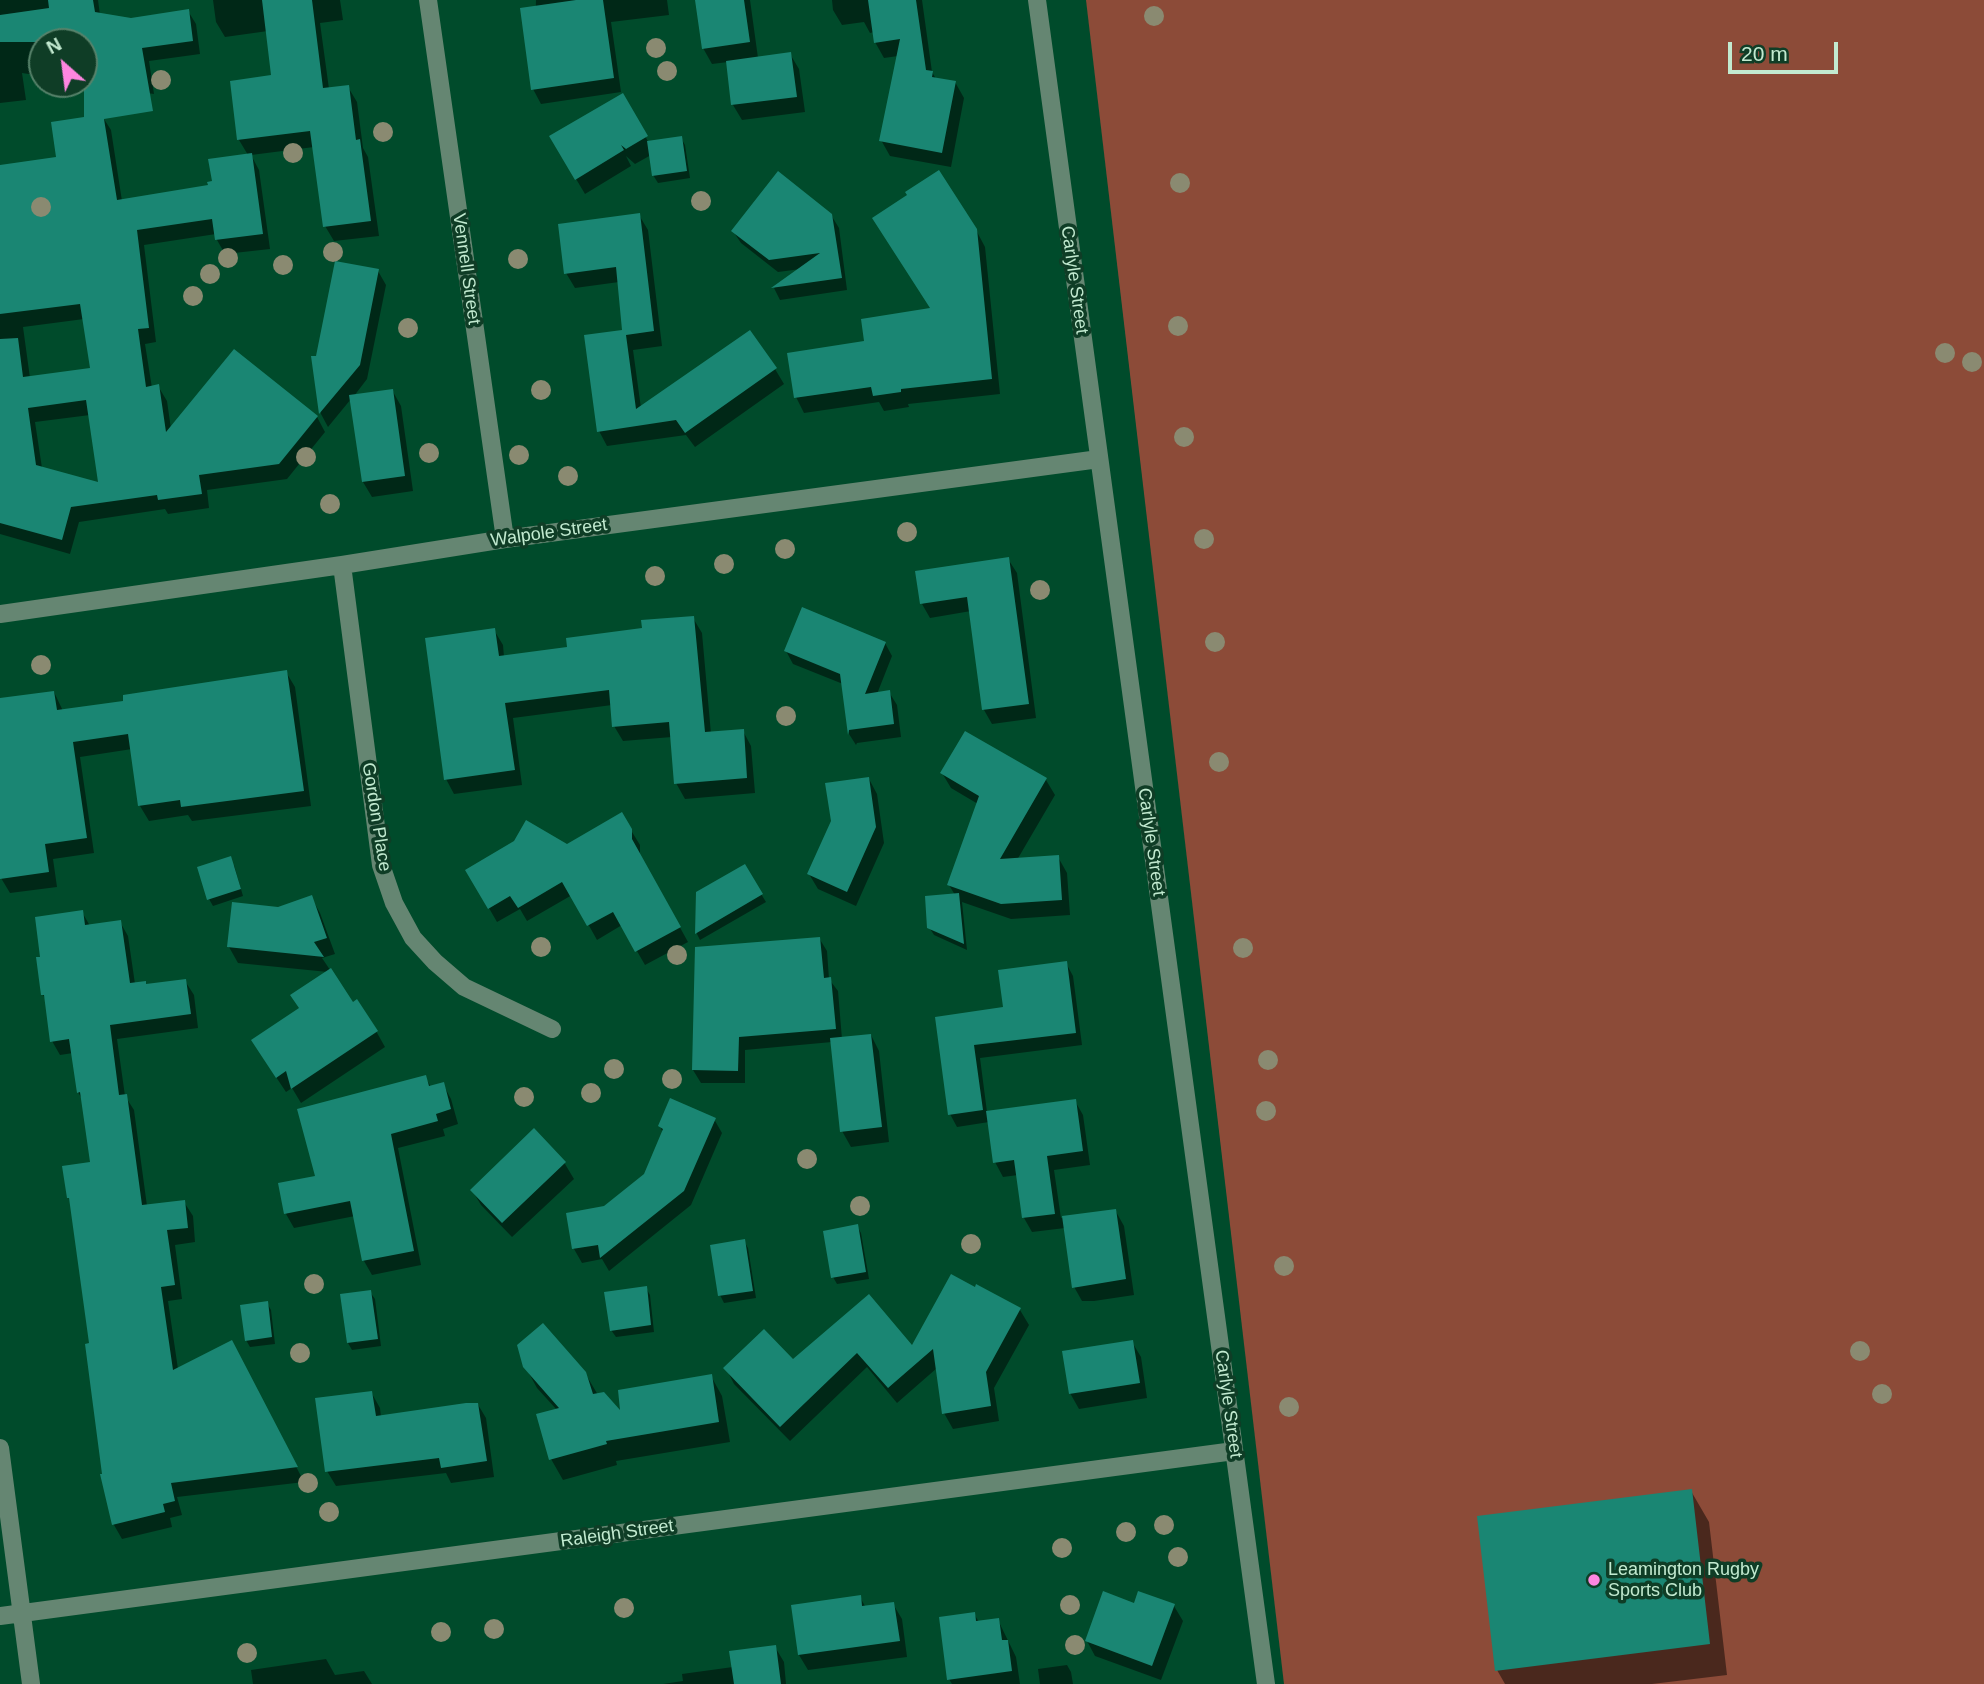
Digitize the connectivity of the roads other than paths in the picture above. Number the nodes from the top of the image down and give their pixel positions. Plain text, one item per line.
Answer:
1 (428, 0) edge
2 (1037, 0) edge
3 (1098, 459) junction
4 (505, 539) junction
5 (342, 565) junction
6 (0, 614) edge
7 (552, 1029) dead end
8 (0, 1448) edge
9 (1234, 1451) junction
10 (22, 1613) junction
11 (0, 1616) edge
12 (31, 1684) edge
13 (1266, 1684) edge

1 - 4 street, Vennell Street
2 - 3 street, Carlyle Street
3 - 4 street, Walpole Street
3 - 9 street, Carlyle Street
4 - 5 street, Walpole Street
5 - 6 street, Walpole Street
5 - 7 street, Gordon Place
8 - 10 street
9 - 10 street, Raleigh Street
9 - 13 street, Carlyle Street
10 - 11 street, Raleigh Street
10 - 12 street

